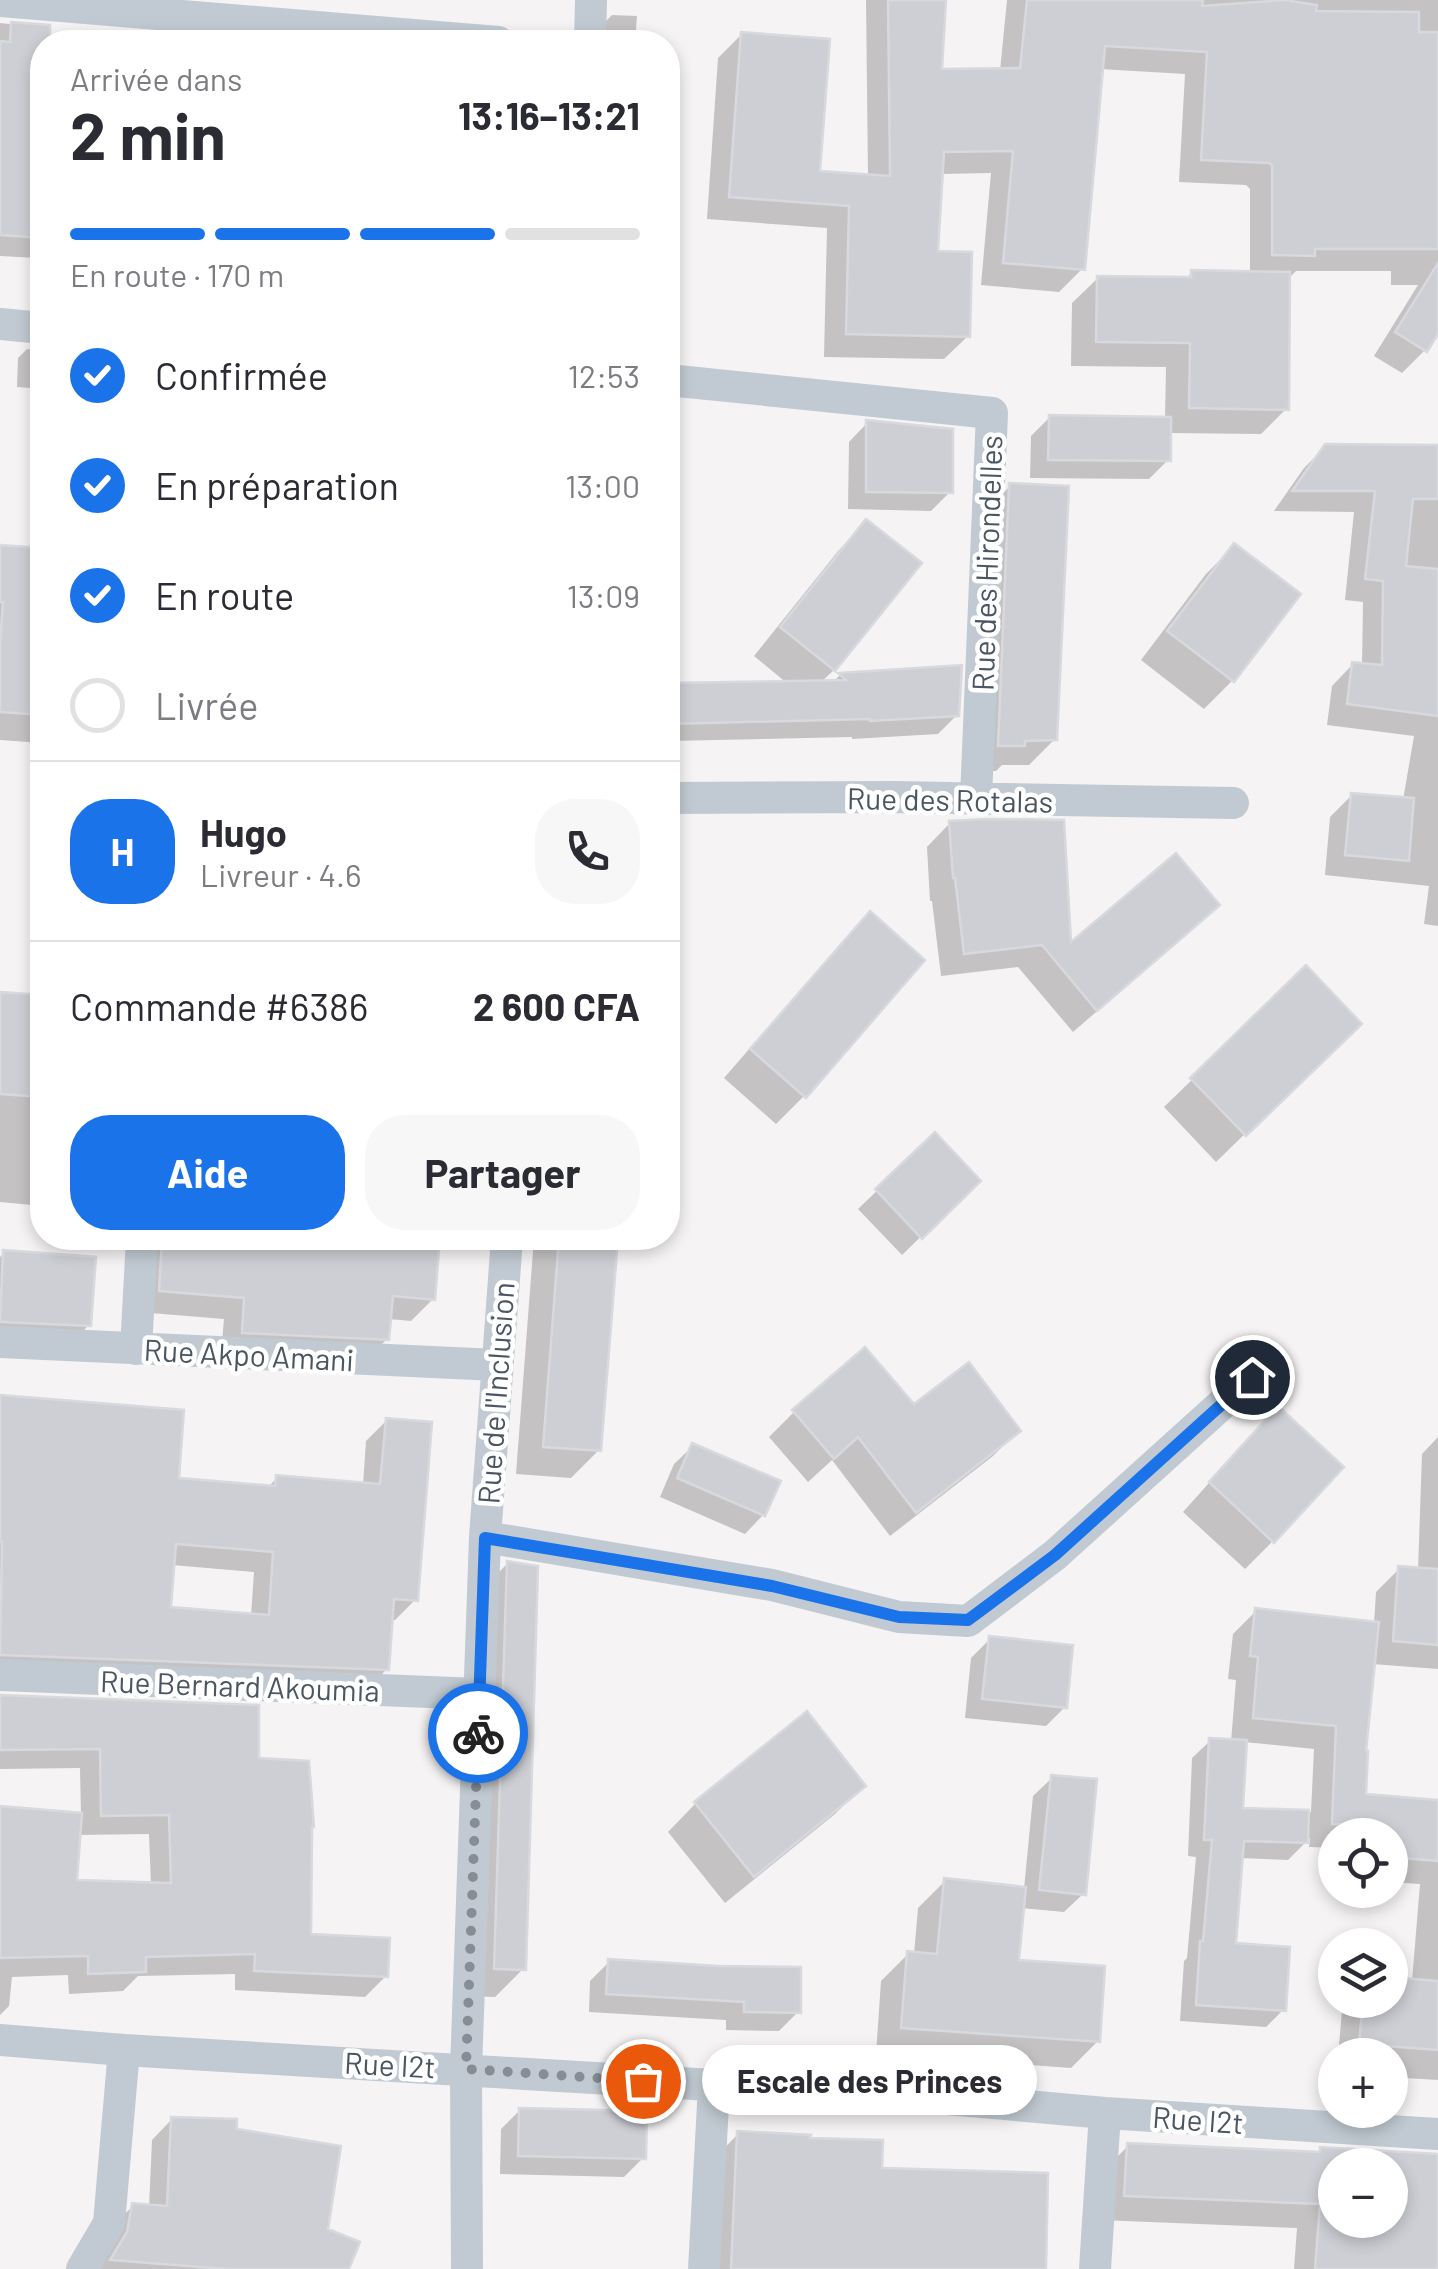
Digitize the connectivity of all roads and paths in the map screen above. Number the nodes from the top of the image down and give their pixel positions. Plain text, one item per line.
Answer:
1 (590, 0) edge
2 (0, 1) edge
3 (352, 30) edge
4 (590, 30) edge
5 (0, 324) edge
6 (30, 327) edge
7 (680, 381) edge
8 (680, 798) edge
9 (976, 798) junction
10 (1233, 803) dead end
11 (141, 1250) edge
12 (506, 1250) edge
13 (0, 1342) edge
14 (136, 1349) junction
15 (497, 1365) junction
16 (1252, 1377) dead end
17 (485, 1538) junction
18 (0, 1675) edge
19 (479, 1694) junction
20 (0, 2040) edge
21 (124, 2050) junction
22 (466, 2069) junction
23 (714, 2086) junction
24 (1106, 2113) junction
25 (1438, 2134) edge
26 (82, 2269) edge
27 (467, 2269) edge
28 (704, 2269) edge
29 (1095, 2269) edge

1 - 4 street
2 - 3 street
5 - 6 street
7 - 9 street, Rue des Hirondelles
8 - 9 street, Rue des Rotalas
9 - 10 street, Rue des Rotalas
11 - 14 street
12 - 15 street, Rue de l'Inclusion
13 - 14 street, Rue Akpo Amani
14 - 15 street, Rue Akpo Amani
15 - 17 street, Rue de l'Inclusion
16 - 17 street
17 - 19 street, Rue de l'Inclusion
18 - 19 street, Rue Bernard Akoumia
19 - 22 street, Rue de l'Inclusion
20 - 21 street, Rue I2t
21 - 22 street, Rue I2t
21 - 26 street
22 - 23 street, Rue I2t
22 - 27 street, Rue de l'Inclusion
23 - 24 street, Rue I2t
23 - 28 street
24 - 25 street, Rue I2t
24 - 29 street

